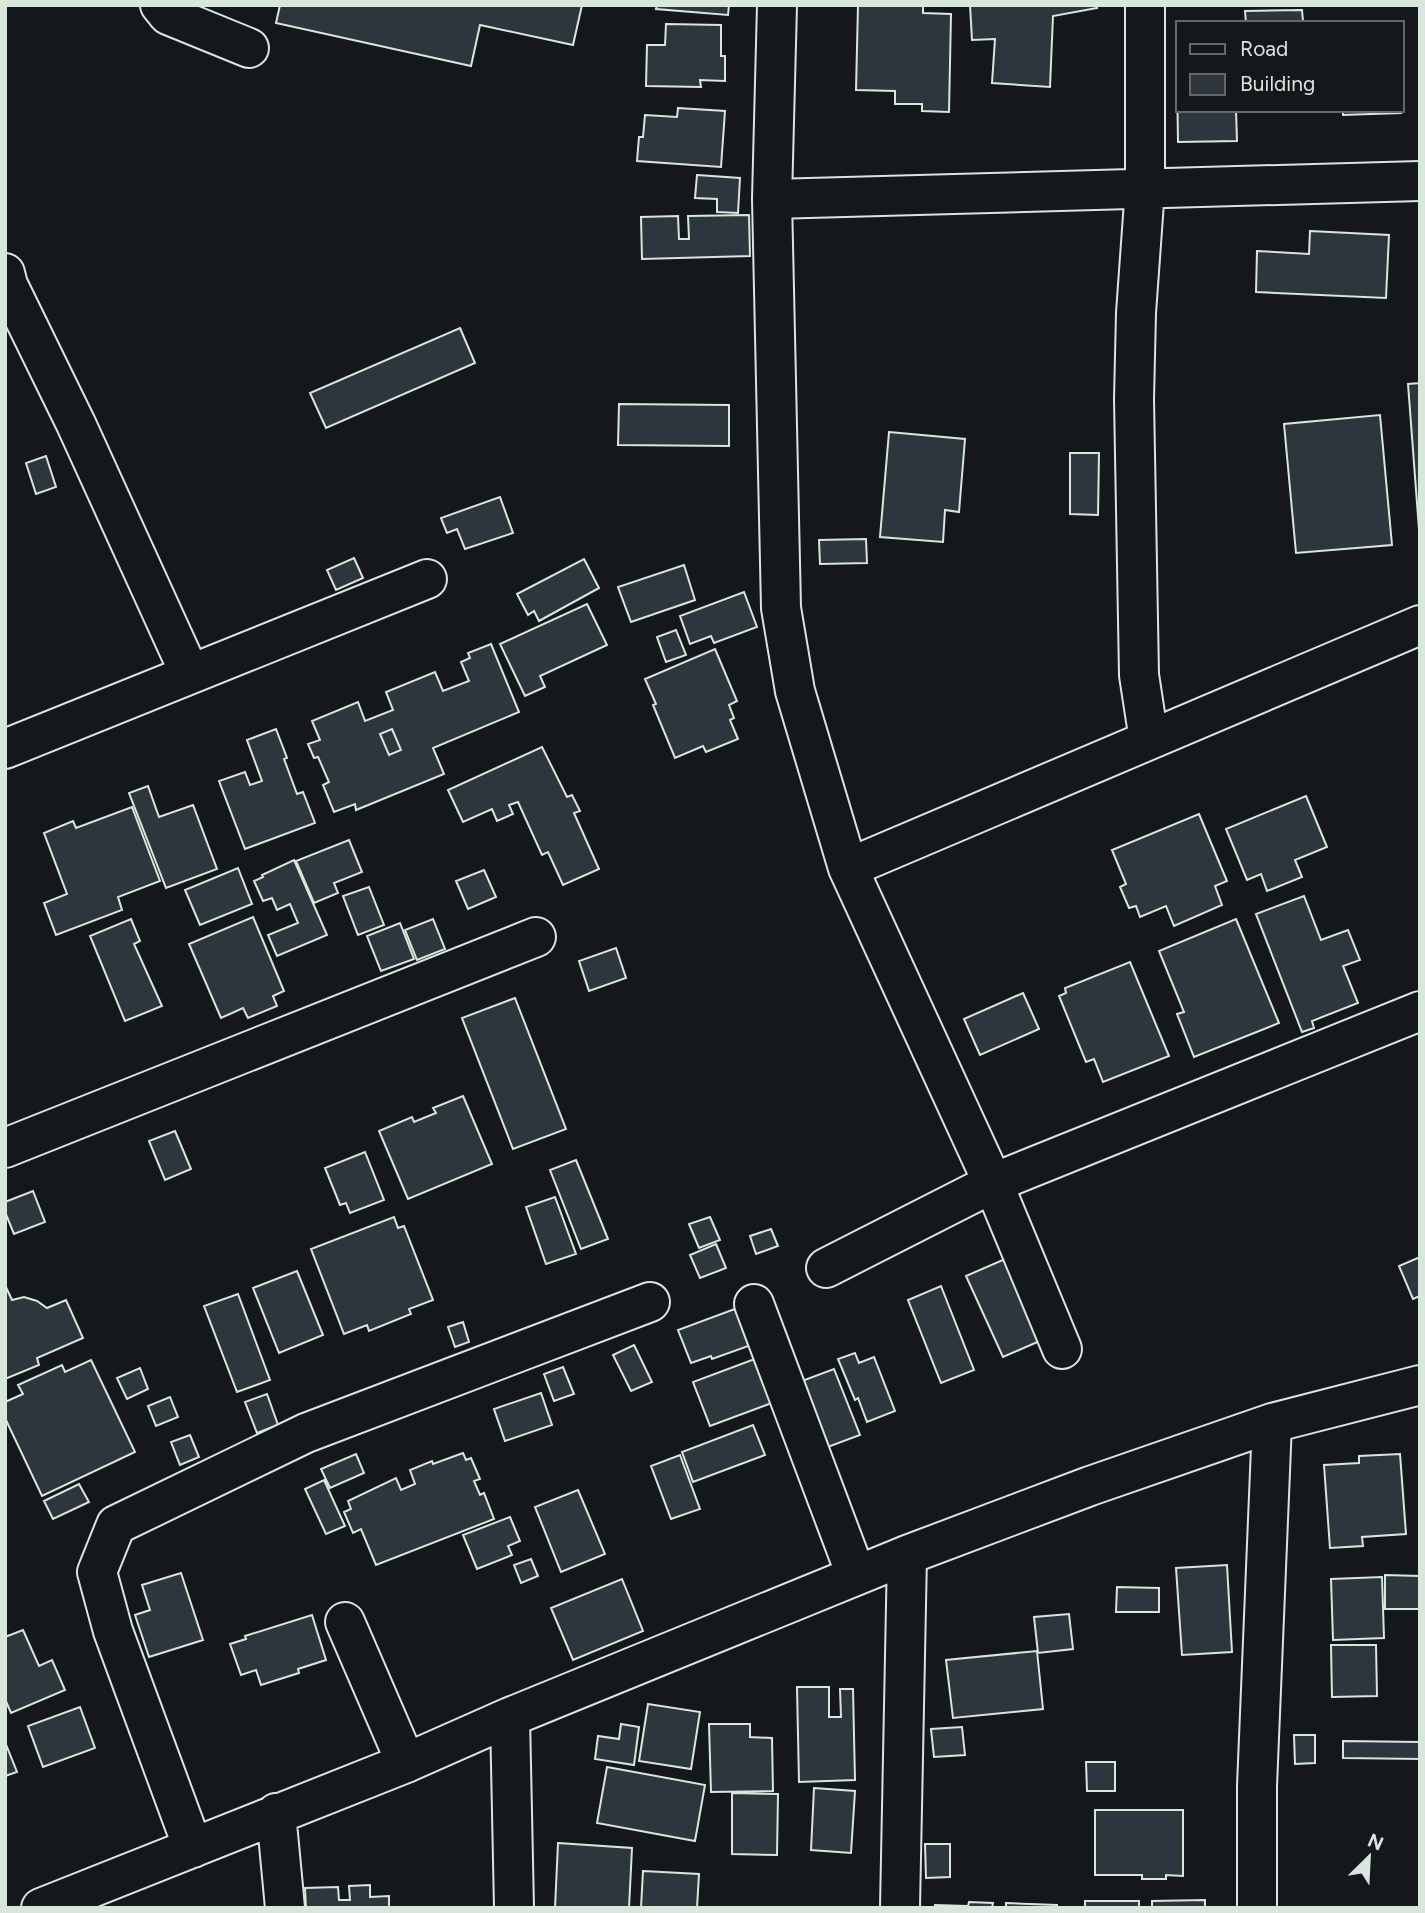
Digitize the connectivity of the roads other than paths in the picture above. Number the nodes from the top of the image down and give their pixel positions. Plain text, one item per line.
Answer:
1 (160, 5) edge
2 (777, 5) edge
3 (1145, 5) edge
4 (249, 48) dead end
5 (1420, 181) edge
6 (1145, 188) junction
7 (772, 199) junction
8 (5, 273) edge
9 (426, 579) dead end
10 (1420, 625) edge
11 (190, 674) junction
12 (1149, 740) junction
13 (5, 749) edge
14 (848, 868) junction
15 (536, 937) dead end
16 (1420, 1011) edge
17 (5, 1148) edge
18 (993, 1183) junction
19 (826, 1268) dead end
20 (650, 1301) dead end
21 (754, 1304) dead end
22 (1062, 1349) dead end
23 (1420, 1385) edge
24 (1272, 1423) junction
25 (907, 1555) junction
26 (856, 1575) junction
27 (345, 1622) dead end
28 (510, 1717) junction
29 (405, 1763) junction
30 (275, 1813) junction
31 (193, 1848) junction
32 (41, 1908) edge
33 (285, 1908) edge
34 (514, 1908) edge
35 (900, 1908) edge
36 (1257, 1908) edge

1 - 4 street
2 - 7 street
3 - 6 street
5 - 6 street
6 - 7 street
6 - 12 street
7 - 14 street
8 - 11 street
9 - 11 street
10 - 12 street
11 - 13 street
12 - 14 street
14 - 18 street
15 - 17 street
16 - 18 street
18 - 19 street
18 - 22 street
20 - 31 street
21 - 26 street
23 - 24 street
24 - 25 street
24 - 36 street
25 - 26 street
25 - 35 street
26 - 28 street
27 - 29 street
28 - 29 street
28 - 34 street
29 - 30 street
30 - 31 street
30 - 33 street
31 - 32 street

